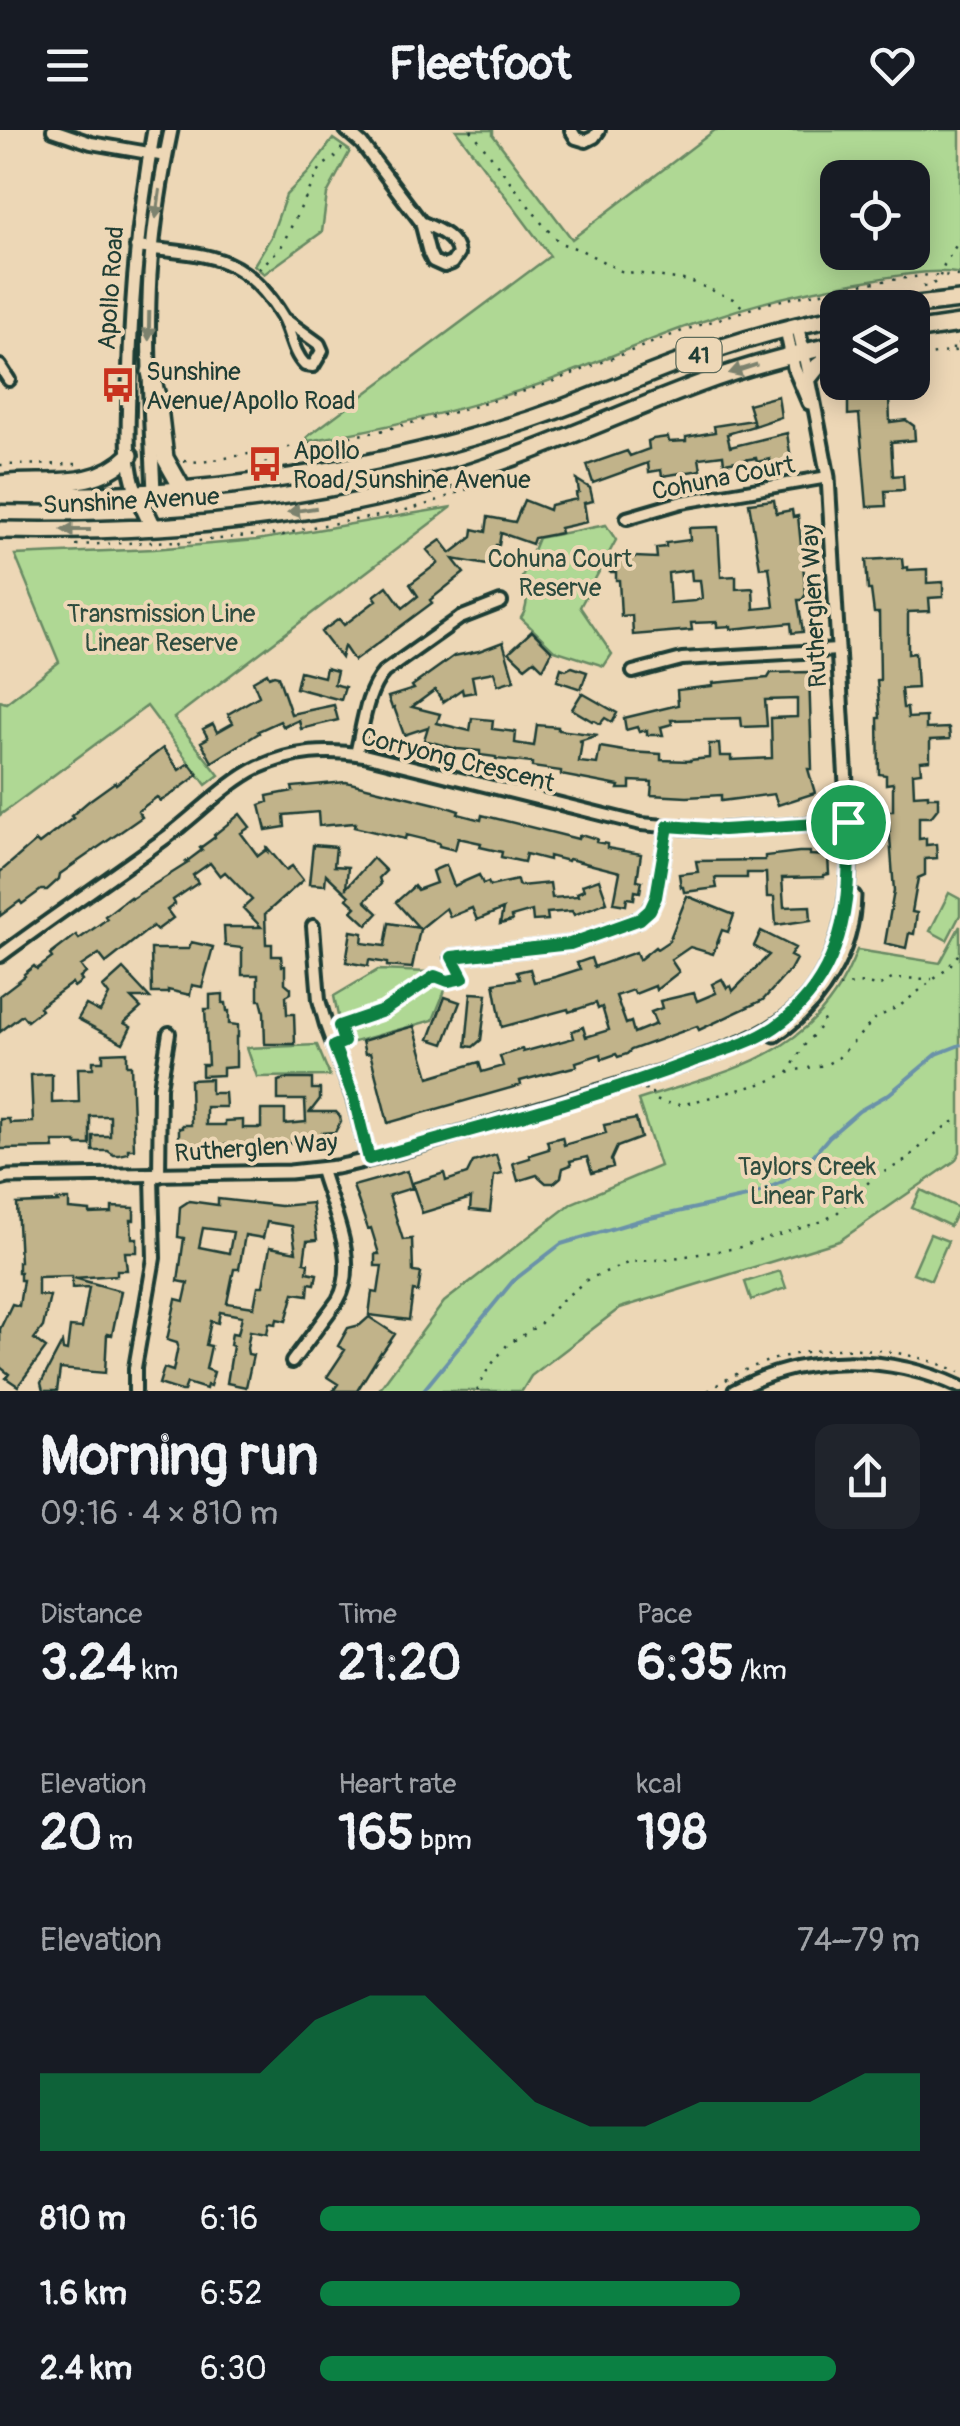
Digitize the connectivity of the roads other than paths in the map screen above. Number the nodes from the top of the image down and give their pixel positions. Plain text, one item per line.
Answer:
1 (53, 130) edge
2 (154, 130) edge
3 (171, 130) edge
4 (571, 130) edge
5 (599, 130) edge
6 (350, 133) edge
7 (150, 153) junction
8 (166, 156) junction
9 (422, 222) dead end
10 (136, 247) junction
11 (152, 249) junction
12 (960, 300) edge
13 (930, 303) edge
14 (283, 318) junction
15 (820, 321) edge
16 (960, 324) edge
17 (792, 327) junction
18 (930, 328) edge
19 (820, 350) edge
20 (798, 353) junction
21 (820, 364) edge
22 (0, 366) edge
23 (150, 372) junction
24 (810, 376) junction
25 (9, 380) dead end
26 (816, 421) junction
27 (130, 455) junction
28 (828, 477) junction
29 (0, 484) edge
30 (183, 490) junction
31 (146, 492) junction
32 (0, 494) edge
33 (627, 518) dead end
34 (153, 527) junction
35 (0, 530) edge
36 (500, 602) dead end
37 (838, 650) junction
38 (633, 672) dead end
39 (356, 754) junction
40 (848, 822) junction
41 (668, 826) junction
42 (313, 926) dead end
43 (0, 956) edge
44 (452, 957) road end
45 (170, 1033) dead end
46 (369, 1159) junction
47 (320, 1170) junction
48 (155, 1176) junction
49 (0, 1179) edge
50 (292, 1362) dead end
51 (960, 1387) edge
52 (135, 1391) edge
53 (734, 1391) edge

1 - 7 street
2 - 7 street, Apollo Road
3 - 8 street, Apollo Road
4 - 5 street
6 - 9 street
7 - 8 street
7 - 10 street, Apollo Road
8 -> 11 street, Apollo Road
10 - 11 street
10 - 27 street, Apollo Road
11 - 14 street
11 -> 23 street, Apollo Road
12 - 13 main road
14 - 14 street
15 - 17 main road, Sunshine Avenue / 41
16 - 18 main road
17 - 20 street, Rutherglen Way
17 - 30 main road, Sunshine Avenue / 41
19 - 20 main road, Sunshine Avenue / 41
20 - 24 street, Rutherglen Way
20 - 26 street, Rutherglen Way
20 -> 34 main road, Sunshine Avenue / 41
21 - 24 main road
22 - 25 street
23 - 30 main road
23 - 31 street, Apollo Road
24 - 26 street, Rutherglen Way
26 - 28 street, Rutherglen Way
27 - 29 main road
27 - 31 street, Apollo Road
28 - 33 street, Cohuna Court
28 - 37 street, Rutherglen Way
30 - 31 main road, Sunshine Avenue / 41
31 - 32 main road, Sunshine Avenue / 41
31 - 34 main road, Apollo Road
34 -> 35 main road, Sunshine Avenue / 41
36 - 39 street
37 - 38 street
37 - 40 street, Rutherglen Way
39 - 41 street, Corryong Crescent
39 - 43 street, Corryong Crescent
40 - 41 street, Corryong Crescent
40 - 46 street, Rutherglen Way
41 - 44 street
42 - 46 street
45 - 48 street
46 - 47 street, Rutherglen Way
47 - 48 street, Rutherglen Way
47 - 50 street
48 - 49 street, Rutherglen Way
48 - 52 street
51 - 53 street

